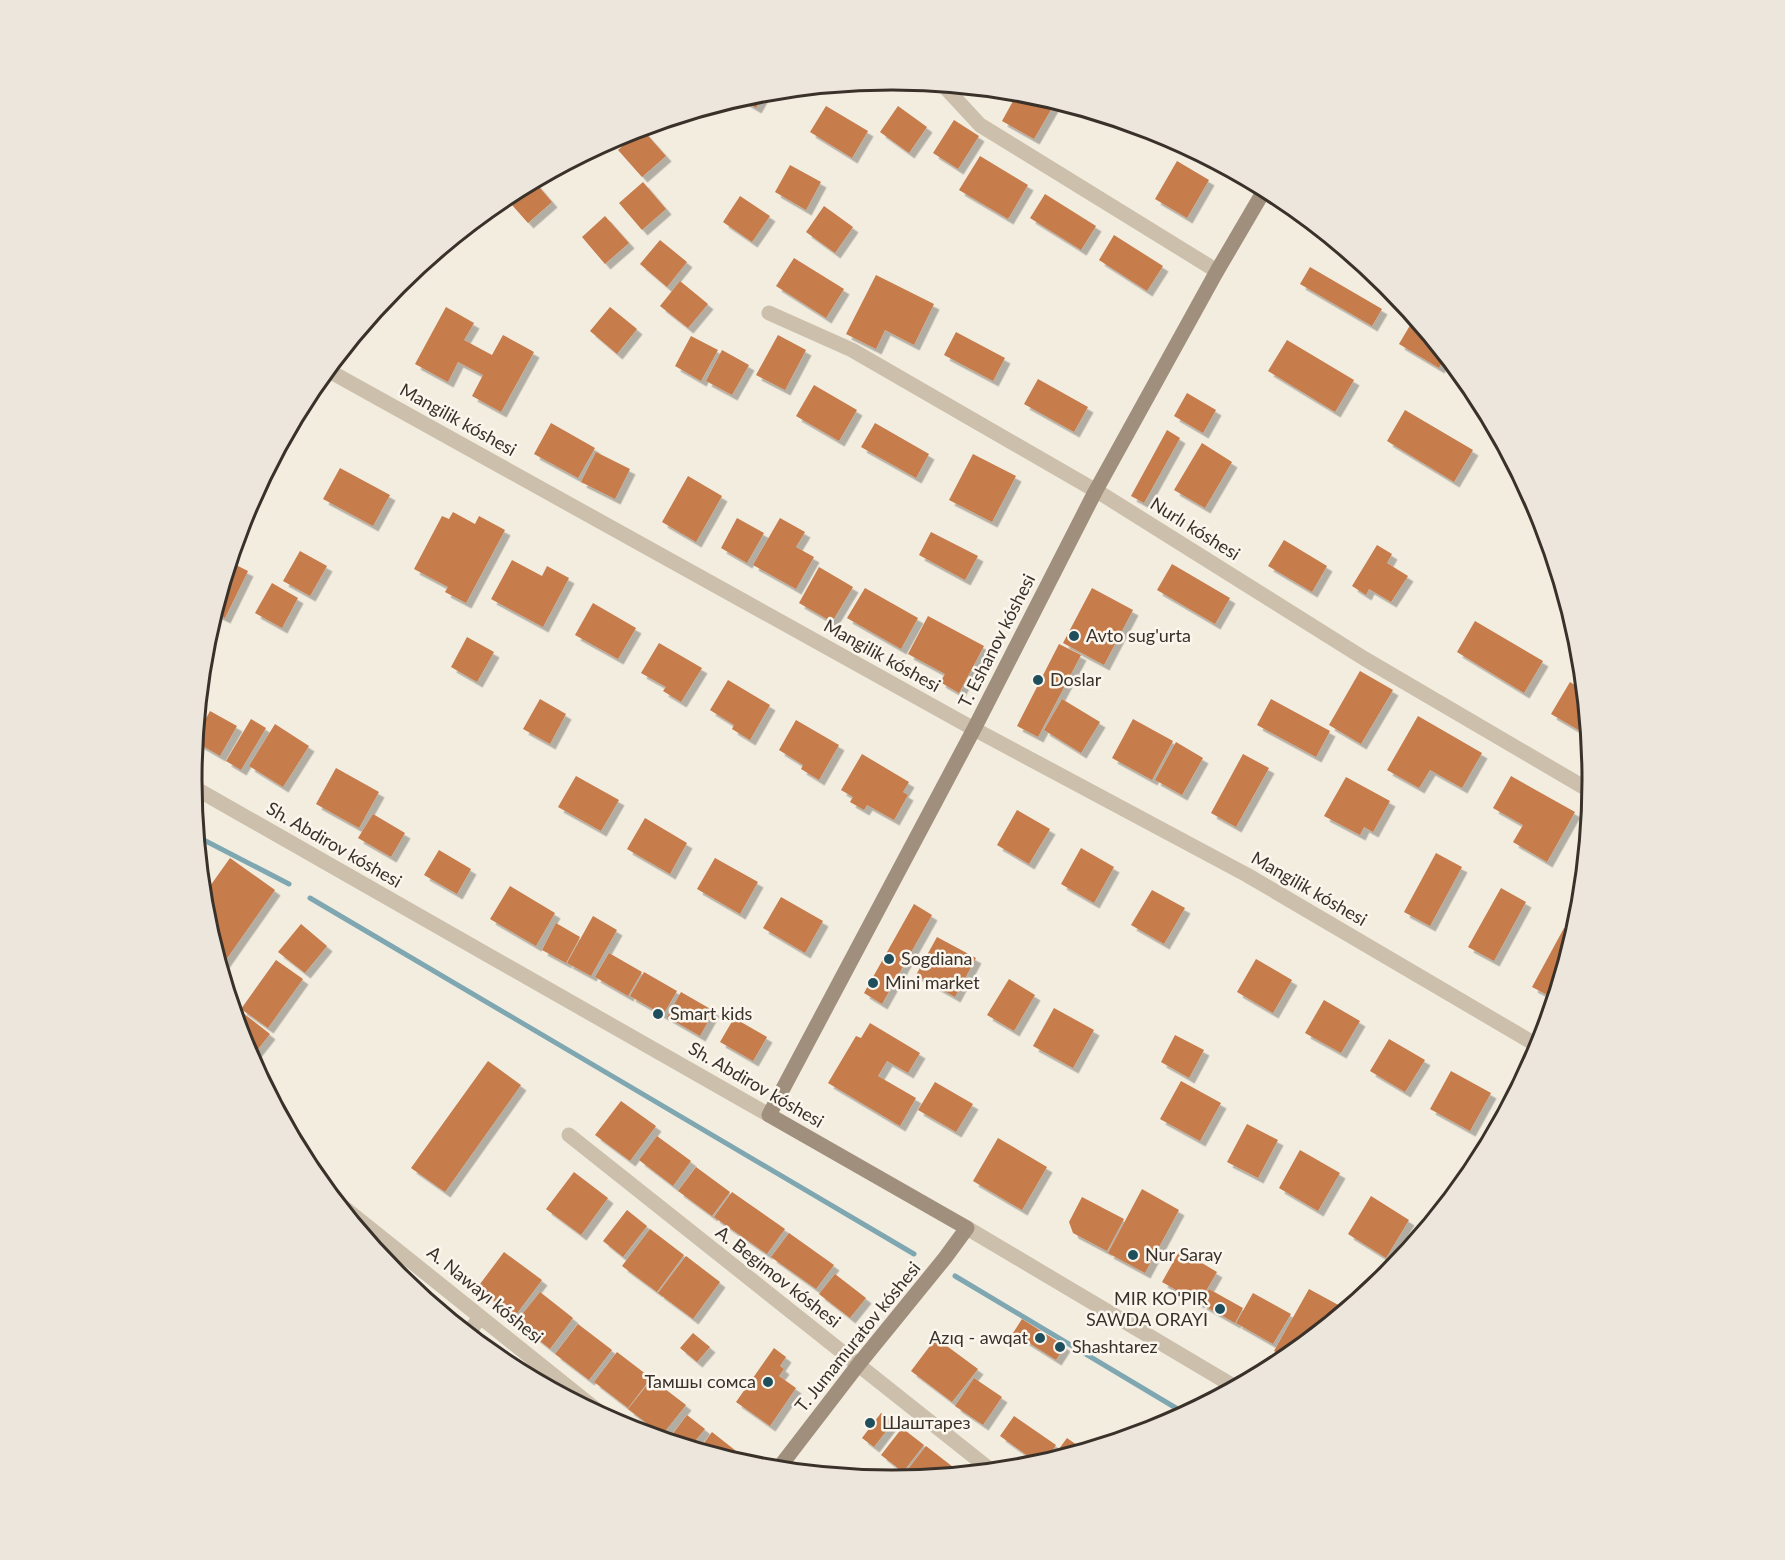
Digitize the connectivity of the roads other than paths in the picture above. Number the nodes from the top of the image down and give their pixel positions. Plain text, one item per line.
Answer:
1 (949, 92) edge
2 (1261, 196) edge
3 (1217, 271) junction
4 (769, 313) dead end
5 (336, 373) edge
6 (1095, 492) junction
7 (974, 729) junction
8 (1582, 786) edge
9 (203, 792) edge
10 (1531, 1042) edge
11 (770, 1115) junction
12 (569, 1135) dead end
13 (366, 1225) edge
14 (968, 1228) junction
15 (480, 1317) junction
16 (473, 1327) edge
17 (858, 1365) junction
18 (1228, 1383) edge
19 (575, 1393) edge
20 (784, 1461) edge
21 (983, 1464) edge

1 - 3 street
2 - 3 main road, T. Eshanov kóshesi
3 - 6 main road, T. Eshanov kóshesi
4 - 6 street, Nurlı kóshesi
5 - 7 street, Mangilik kóshesi
6 - 7 main road, T. Eshanov kóshesi
6 - 8 street, Nurlı kóshesi
7 - 10 street, Mangilik kóshesi
7 - 11 main road, T. Eshanov kóshesi
9 - 11 street, Sh. Abdirov kóshesi
11 - 14 main road, Sh. Abdirov kóshesi
12 - 17 street, A. Begimov kóshesi
13 - 15 street, A. Nawayı kóshesi
14 - 17 main road, T. Jumamuratov kóshesi
14 - 18 street, Sh. Abdirov kóshesi
15 - 16 street
15 - 19 street, A. Nawayı kóshesi
17 - 20 main road, T. Jumamuratov kóshesi
17 - 21 street, A. Begimov kóshesi

